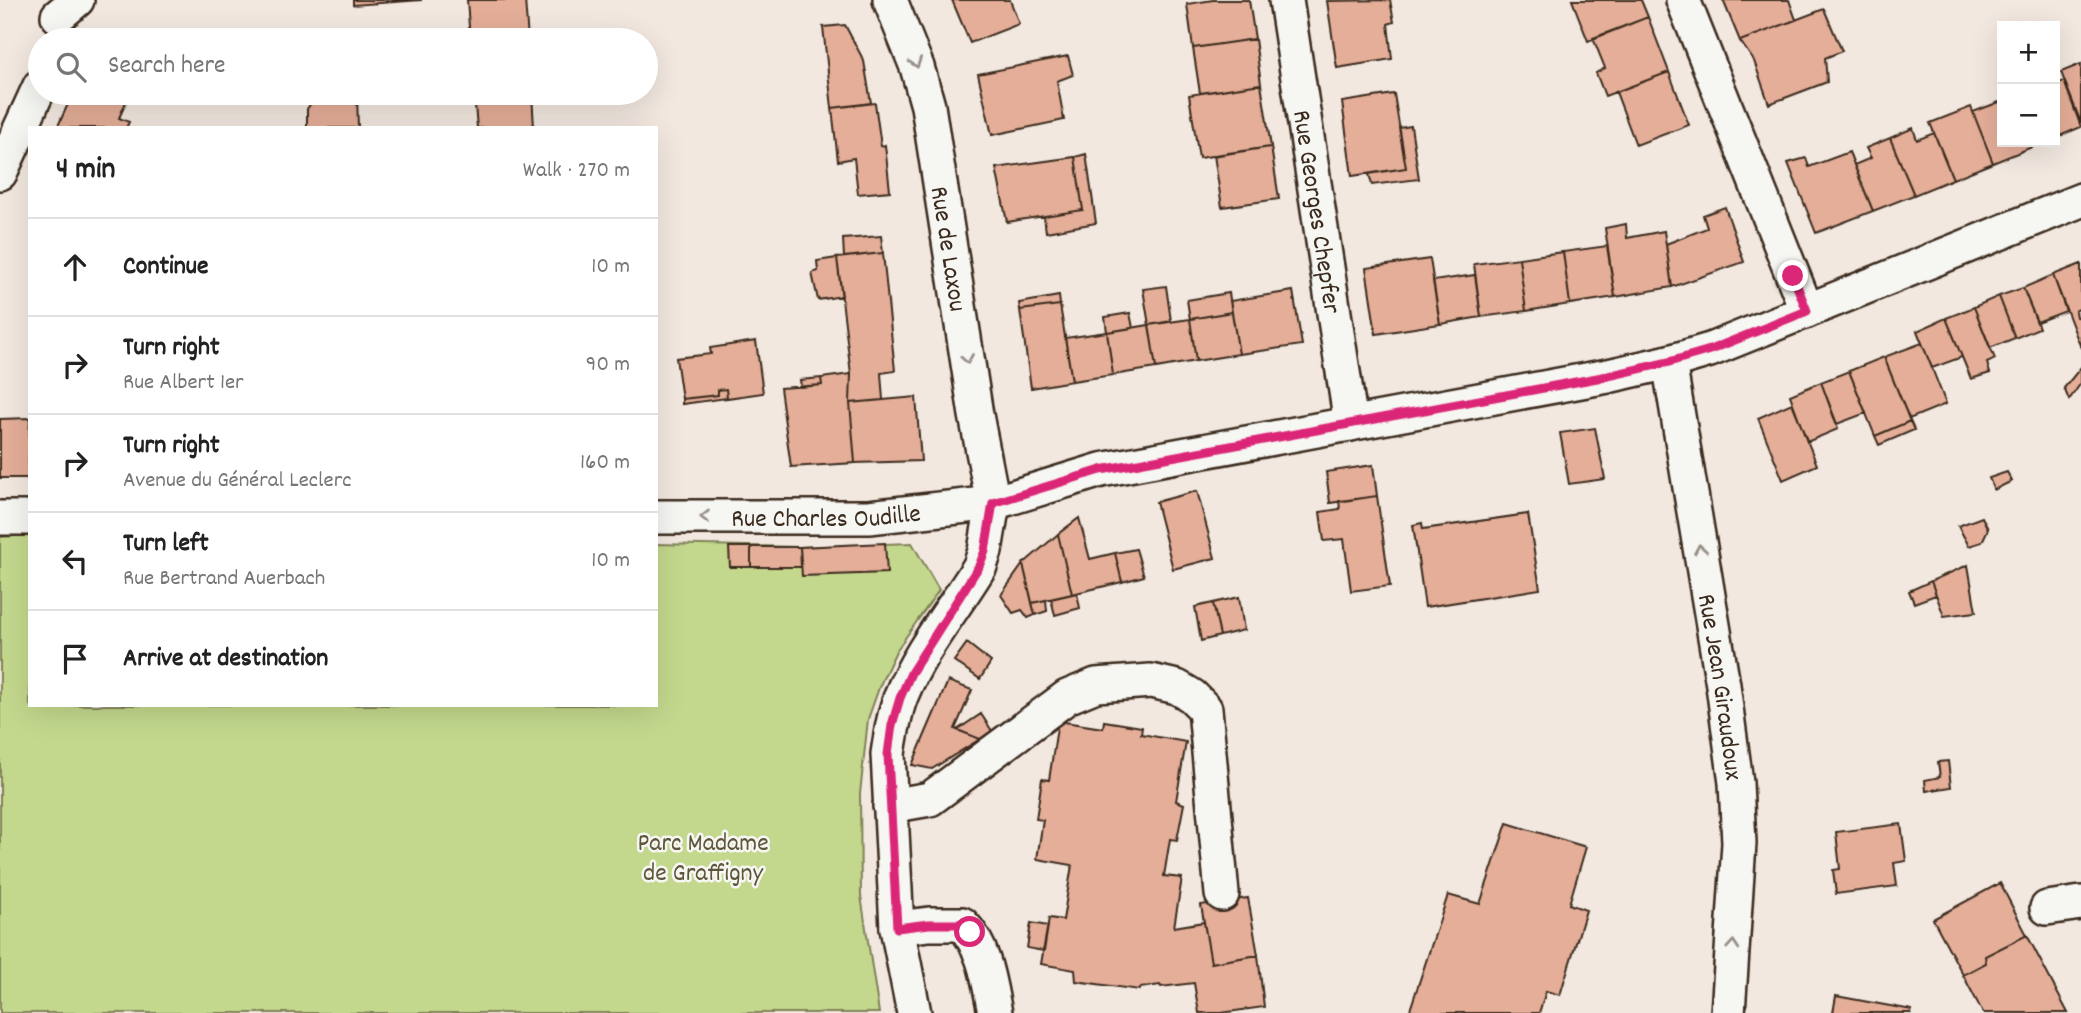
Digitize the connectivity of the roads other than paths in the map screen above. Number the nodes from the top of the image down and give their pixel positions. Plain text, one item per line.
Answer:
1 (890, 0) edge
2 (1286, 0) edge
3 (1683, 0) edge
4 (31, 105) edge
5 (0, 173) edge
6 (2081, 200) edge
7 (1807, 311) junction
8 (1669, 362) junction
9 (1351, 424) junction
10 (993, 503) junction
11 (0, 517) edge
12 (28, 517) edge
13 (658, 517) edge
14 (890, 806) junction
15 (1222, 894) dead end
16 (2081, 903) edge
17 (2047, 908) dead end
18 (897, 928) junction
19 (914, 1013) edge
20 (995, 1013) edge
21 (1728, 1013) edge

1 -> 10 street, Rue de Laxou
2 - 9 street, Rue Georges Chepfer
3 - 7 street
4 - 5 street
6 - 7 street, Rue Charles Oudille
7 - 8 street, Rue Charles Oudille
8 - 9 street, Rue Charles Oudille
21 -> 8 street, Rue Jean Giraudoux
9 - 10 street, Rue Charles Oudille
10 -> 13 street, Rue Charles Oudille
10 - 14 street
11 - 12 street
14 - 15 street
14 - 18 street
16 - 17 street
18 - 19 street
18 - 20 street

